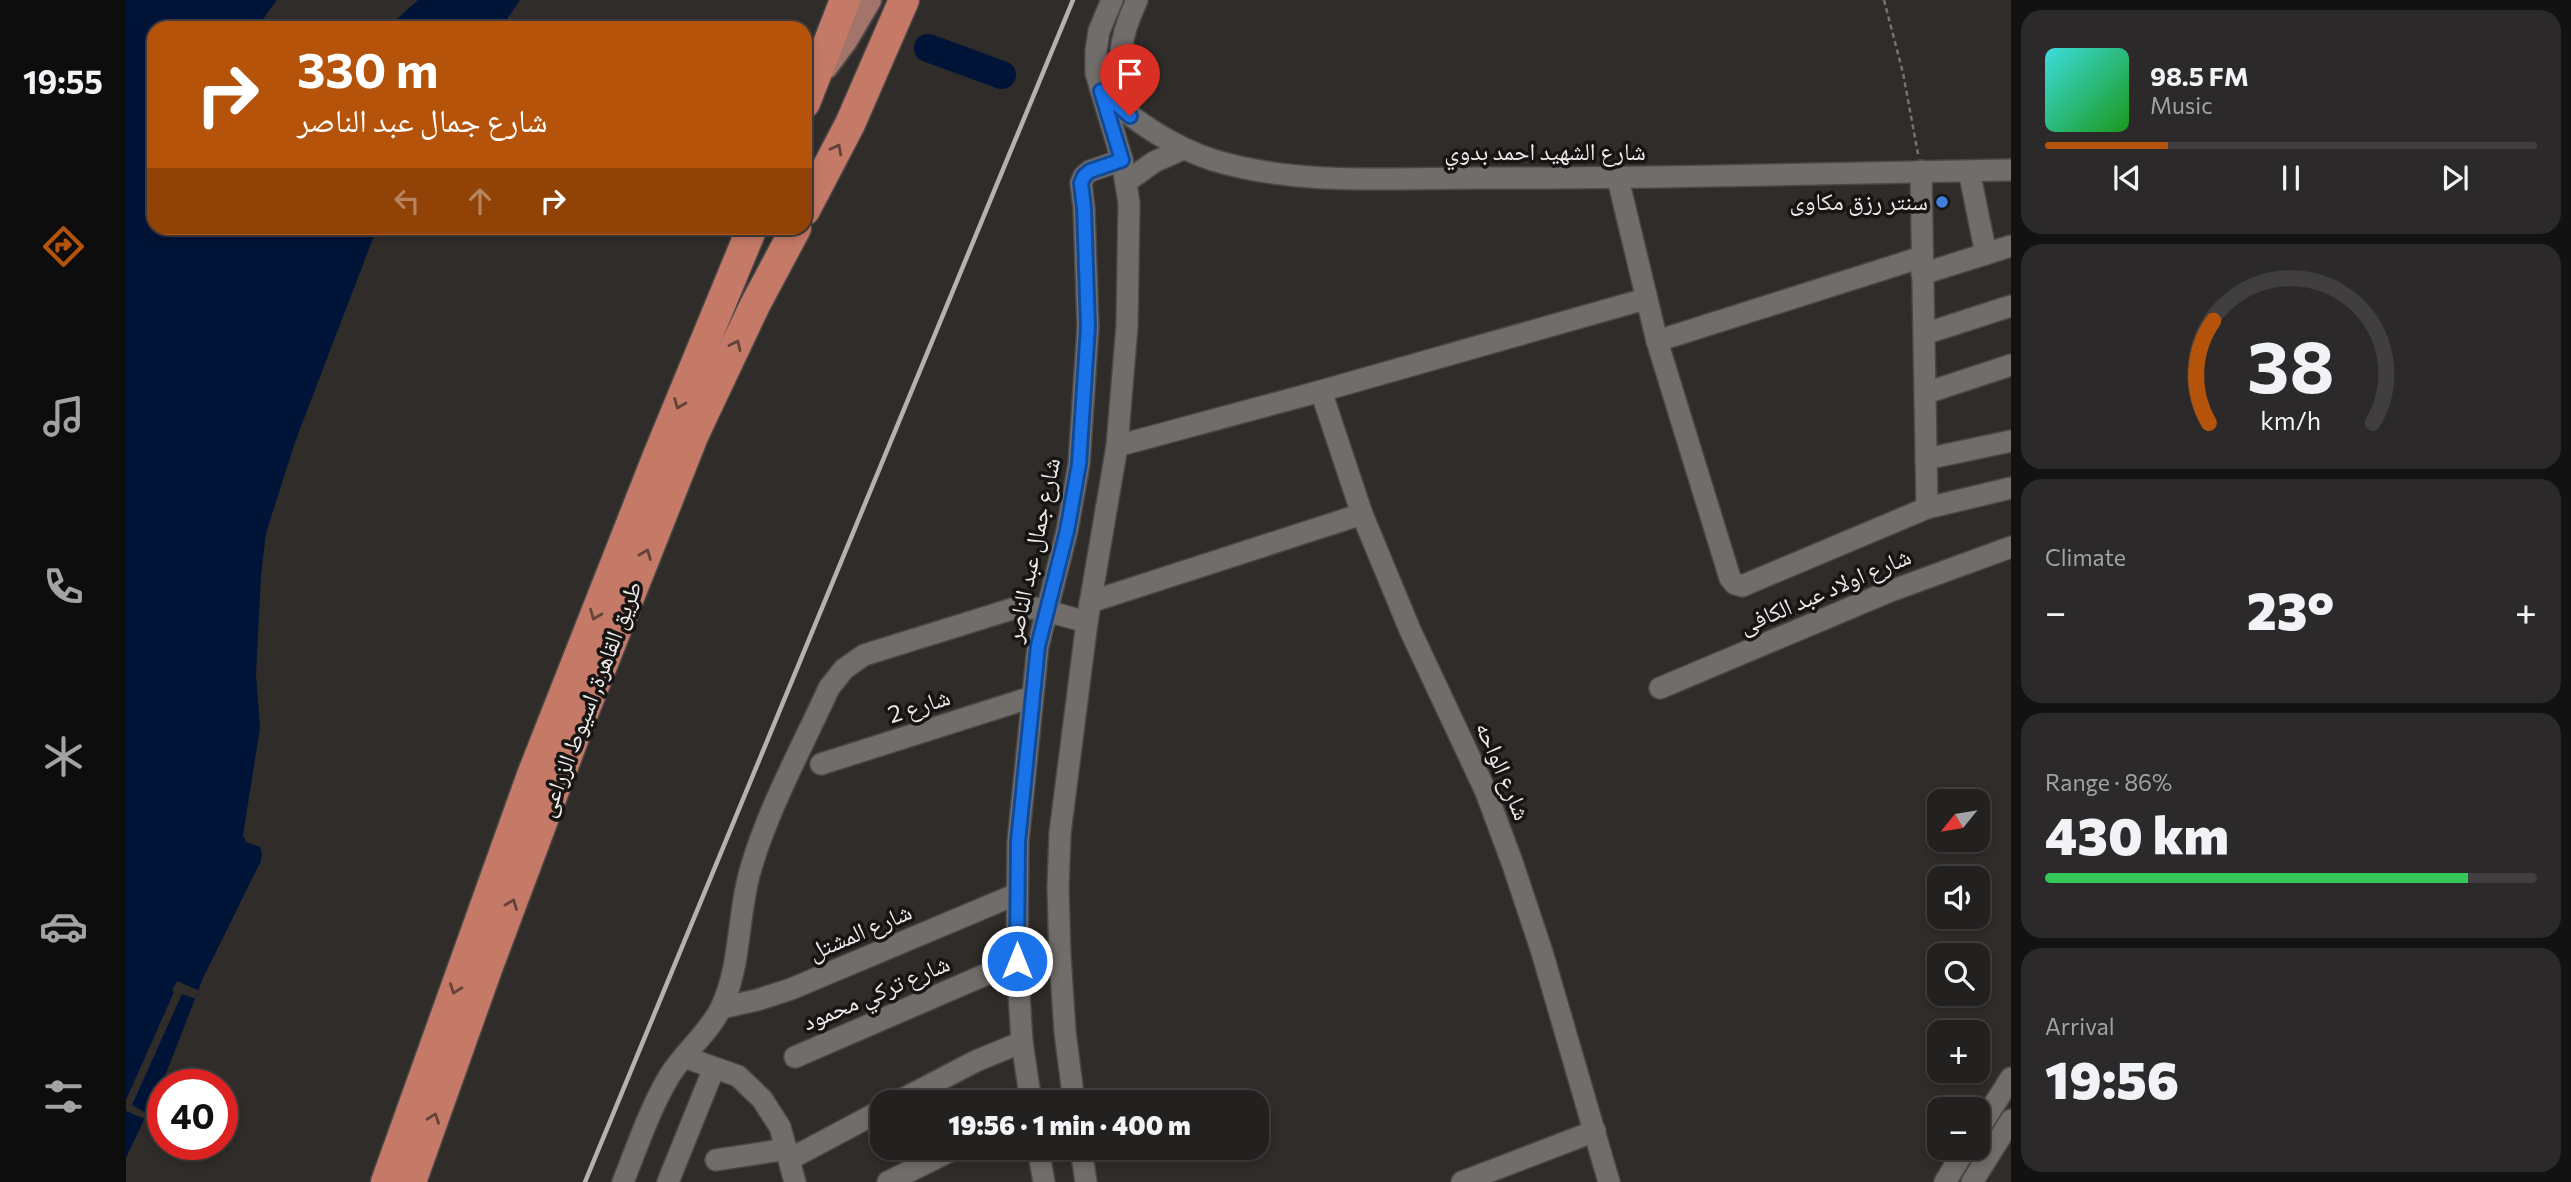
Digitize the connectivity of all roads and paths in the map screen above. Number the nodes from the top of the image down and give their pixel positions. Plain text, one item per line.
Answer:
1 (845, 0) edge
2 (868, 0) edge
3 (904, 0) edge
4 (1112, 0) edge
5 (1137, 0) edge
6 (1884, 0) edge
7 (812, 86) edge
8 (812, 88) edge
9 (1101, 91) junction
10 (1130, 116) junction
11 (1183, 149) junction
12 (1122, 160) junction
13 (2011, 170) edge
14 (1922, 171) junction
15 (1969, 171) junction
16 (1618, 179) junction
17 (1126, 182) junction
18 (812, 196) edge
19 (749, 235) edge
20 (792, 235) edge
21 (2011, 246) edge
22 (1986, 254) junction
23 (1922, 265) junction
24 (1645, 299) junction
25 (2011, 306) edge
26 (1127, 326) junction
27 (1088, 327) junction
28 (1924, 334) junction
29 (1657, 341) junction
30 (2011, 365) edge
31 (1321, 391) junction
32 (1926, 393) junction
33 (2011, 441) edge
34 (1117, 446) junction
35 (1926, 459) junction
36 (2011, 488) edge
37 (1927, 508) junction
38 (1362, 514) junction
39 (2011, 547) edge
40 (1045, 611) junction
41 (1089, 612) junction
42 (1660, 688) dead end
43 (1032, 697) junction
44 (821, 764) dead end
45 (1017, 894) junction
46 (1017, 961) junction
47 (721, 1007) junction
48 (1022, 1042) junction
49 (794, 1056) dead end
50 (684, 1057) junction
51 (714, 1068) junction
52 (2011, 1079) edge
53 (920, 1090) edge
54 (1029, 1090) edge
55 (1072, 1090) edge
56 (1990, 1111) edge
57 (870, 1116) edge
58 (2011, 1120) edge
59 (1595, 1130) junction
60 (788, 1154) junction
61 (716, 1160) dead end
62 (932, 1160) edge
63 (1040, 1160) edge
64 (1083, 1160) edge
65 (1959, 1160) edge
66 (386, 1182) edge
67 (411, 1182) edge
68 (622, 1182) edge
69 (668, 1182) edge
70 (795, 1182) edge
71 (888, 1182) edge
72 (1044, 1182) edge
73 (1086, 1182) edge
74 (1461, 1182) edge
75 (1609, 1182) edge
76 (1945, 1182) edge
77 (1972, 1182) edge

1 - 7 highway
2 - 8 main road
18 -> 3 highway
4 - 9 street
5 - 10 street
6 - 14 path
9 - 10 street, شارع الشهيد احمد بدوي
9 - 12 street
10 - 11 street, شارع الشهيد احمد بدوي
11 - 16 street, شارع الشهيد احمد بدوي
11 - 17 street
12 - 17 street
12 - 27 street, شارع جمال عبد الناصر
13 - 15 street, شارع الشهيد احمد بدوي
14 - 15 street, شارع الشهيد احمد بدوي
14 - 16 street, شارع الشهيد احمد بدوي
14 - 23 street
15 - 22 street
16 - 24 street
17 - 26 street
19 -> 66 highway, طريق القاهرة, اسيوط الزراعى
67 -> 20 highway, طريق القاهرة, اسيوط الزراعى
21 - 22 street
22 - 23 street
23 - 28 street
23 - 29 street
24 - 29 street
24 - 31 street
25 - 28 street
26 - 27 street
26 - 34 street
27 - 40 street, شارع جمال عبد الناصر
28 - 32 street
29 - 37 street
30 - 32 street
31 - 34 street
31 - 38 street, شارع الواحه
32 - 35 street
33 - 35 street
34 - 41 street
35 - 37 street
36 - 37 street
38 - 41 street
38 - 59 street, شارع الواحه
39 - 42 street, شارع اولاد عبد الكافى
40 - 41 street
40 - 43 street, شارع جمال عبد الناصر
40 - 47 street
41 - 55 street
43 - 44 street, شارع 2
43 - 45 street, شارع جمال عبد الناصر
45 - 46 street, شارع جمال عبد الناصر
45 - 47 street, شارع المشتل
46 - 48 street, شارع جمال عبد الناصر
46 - 49 street, شارع تركي محمود
47 - 50 street
48 - 53 street
48 - 54 street, شارع جمال عبد الناصر
50 - 51 street
50 - 68 street
51 - 60 street
51 - 69 street
52 - 56 street
57 - 60 street
58 - 77 street
59 - 74 street
59 - 75 street, شارع الواحه
60 - 61 street
60 - 70 street
62 - 71 street
63 - 72 street
64 - 73 street
65 - 76 street

